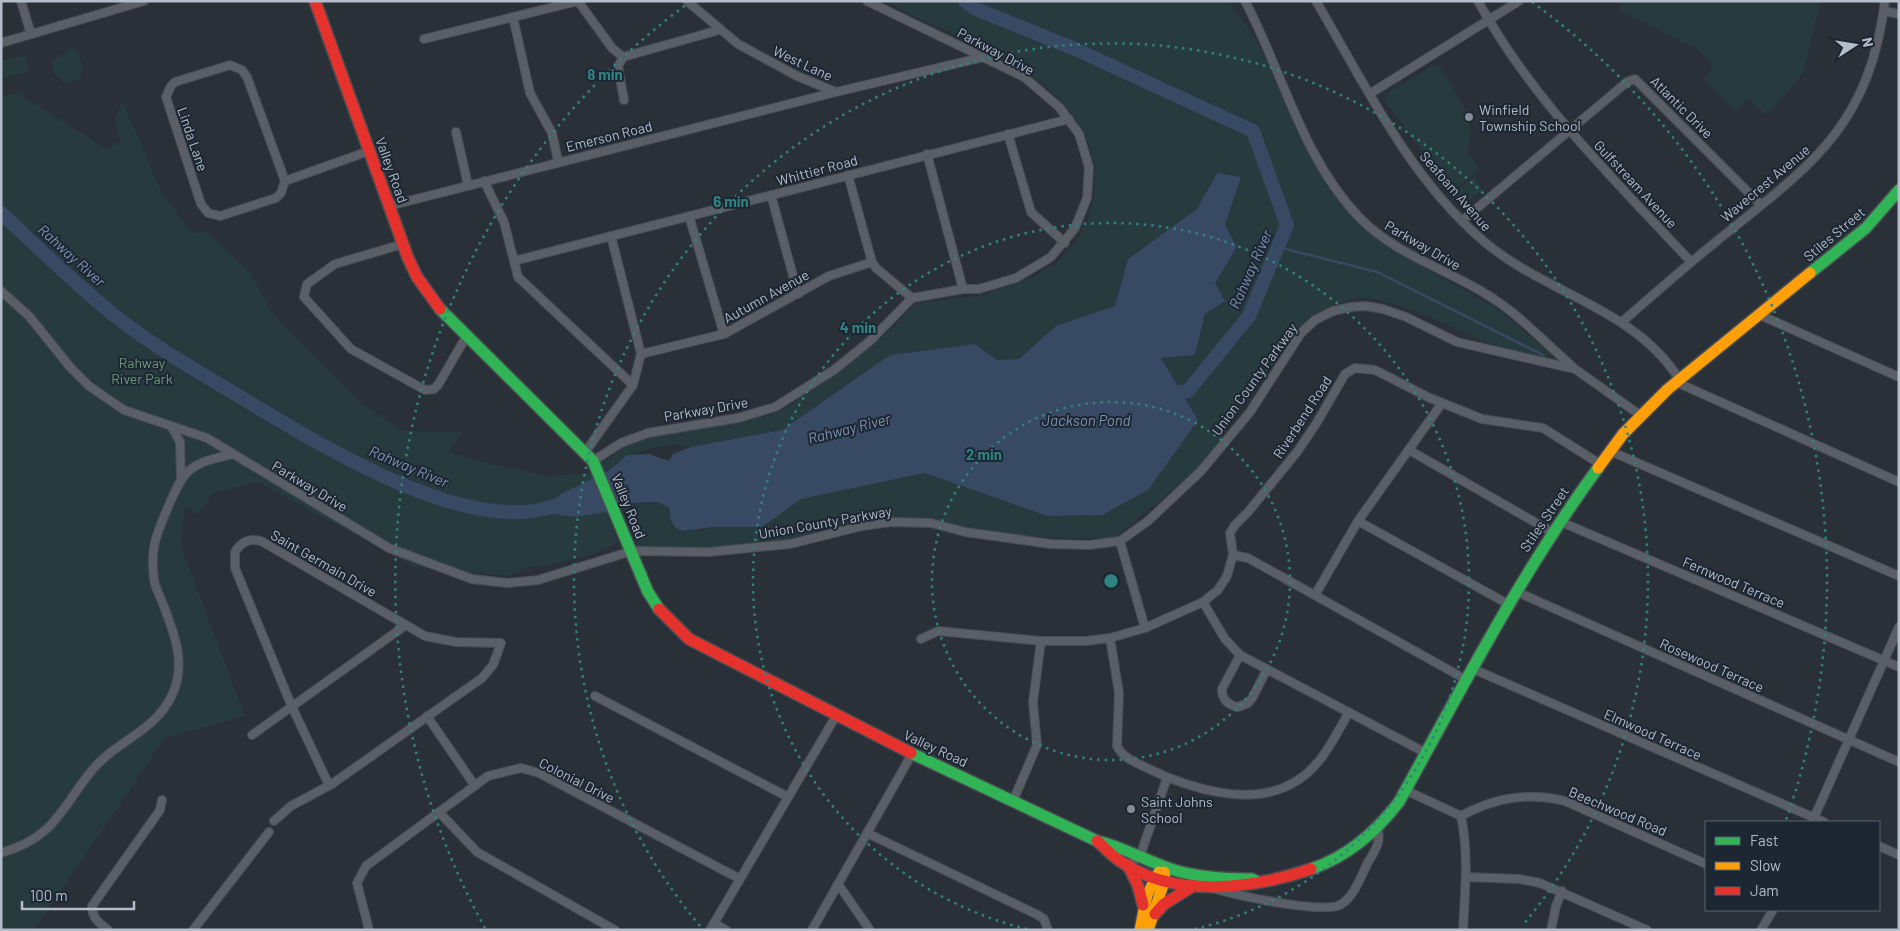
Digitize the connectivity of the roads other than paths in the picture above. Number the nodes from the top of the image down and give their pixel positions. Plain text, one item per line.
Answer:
1 (21, 1) edge
2 (144, 1) edge
3 (315, 1) edge
4 (578, 1) edge
5 (687, 1) edge
6 (867, 1) edge
7 (1245, 1) edge
8 (1316, 1) edge
9 (1478, 1) edge
10 (1519, 1) edge
11 (1885, 1) edge
12 (119, 5) edge
13 (1884, 11) junction
14 (1899, 14) edge
15 (513, 17) junction
16 (1488, 19) junction
17 (719, 30) junction
18 (31, 34) junction
19 (424, 39) dead end
20 (1, 43) edge
21 (984, 56) junction
22 (623, 58) junction
23 (836, 92) junction
24 (1371, 94) junction
25 (624, 100) dead end
26 (1069, 119) junction
27 (1569, 130) junction
28 (456, 132) dead end
29 (1008, 134) junction
30 (369, 151) junction
31 (927, 154) junction
32 (558, 161) junction
33 (848, 175) junction
34 (285, 181) junction
35 (484, 181) junction
36 (468, 185) junction
37 (1899, 190) edge
38 (771, 195) junction
39 (1761, 205) junction
40 (389, 206) junction
41 (689, 216) junction
42 (1463, 220) junction
43 (611, 236) junction
44 (1065, 243) junction
45 (403, 244) junction
46 (514, 261) junction
47 (872, 262) junction
48 (1691, 262) junction
49 (963, 290) junction
50 (1, 291) edge
51 (798, 294) junction
52 (912, 298) junction
53 (1760, 315) junction
54 (1622, 322) junction
55 (724, 334) junction
56 (466, 337) junction
57 (641, 354) junction
58 (1575, 369) junction
59 (1899, 377) edge
60 (1677, 381) junction
61 (633, 385) junction
62 (1442, 403) junction
63 (1640, 415) junction
64 (170, 425) junction
65 (1409, 450) junction
66 (1610, 450) junction
67 (586, 451) junction
68 (233, 454) junction
69 (596, 464) junction
70 (1600, 464) junction
71 (181, 478) junction
72 (1899, 482) edge
73 (1358, 521) junction
74 (1559, 521) junction
75 (1552, 532) junction
76 (1120, 541) junction
77 (632, 551) junction
78 (1233, 555) junction
79 (1899, 576) edge
80 (1515, 591) junction
81 (1315, 595) junction
82 (1202, 602) junction
83 (1508, 604) junction
84 (406, 625) junction
85 (1899, 627) edge
86 (1145, 628) junction
87 (921, 638) dead end
88 (1110, 638) junction
89 (1041, 641) junction
90 (1240, 655) junction
91 (1884, 661) junction
92 (1899, 667) edge
93 (1471, 668) junction
94 (1267, 669) junction
95 (1465, 679) junction
96 (595, 696) dead end
97 (292, 707) junction
98 (1349, 712) junction
99 (427, 716) junction
100 (836, 716) junction
101 (252, 735) dead end
102 (1848, 740) junction
103 (1426, 753) junction
104 (912, 754) junction
105 (1899, 762) edge
106 (1167, 778) junction
107 (329, 785) junction
108 (475, 786) junction
109 (1405, 790) junction
110 (788, 797) junction
111 (162, 800) dead end
112 (1013, 801) junction
113 (439, 812) junction
114 (1462, 816) junction
115 (1813, 820) edge
116 (274, 821) dead end
117 (1376, 828) junction
118 (269, 832) dead end
119 (867, 833) junction
120 (1097, 840) junction
121 (1880, 846) edge
122 (1, 853) edge
123 (1899, 855) edge
124 (1140, 856) junction
125 (1128, 864) junction
126 (1705, 864) edge
127 (1163, 866) junction
128 (1466, 877) junction
129 (1160, 878) junction
130 (740, 879) junction
131 (1258, 882) junction
132 (838, 884) junction
133 (1193, 886) junction
134 (1211, 887) junction
135 (1562, 892) junction
136 (1144, 908) junction
137 (1772, 911) edge
138 (1152, 917) junction
139 (712, 926) edge
140 (108, 930) edge
141 (193, 930) edge
142 (369, 930) edge
143 (615, 930) edge
144 (726, 930) edge
145 (812, 930) edge
146 (870, 930) edge
147 (1048, 930) edge
148 (1140, 930) edge
149 (1148, 930) edge
150 (1463, 930) edge
151 (1551, 930) edge
152 (1646, 930) edge
153 (1761, 930) edge

1 - 18 street
2 - 12 street
3 - 30 street, Valley Road
4 - 15 street
4 - 22 street
5 - 17 street, West Lane
6 - 21 street, Parkway Drive
7 - 58 street, Parkway Drive
8 - 24 street, Seafoam Avenue
9 - 16 street, Gulfstream Avenue
10 - 16 street
11 - 13 street, Wavecrest Avenue
12 - 18 street
13 - 14 street
13 - 39 street, Wavecrest Avenue
15 - 19 street
15 - 32 street
16 - 24 street
16 - 27 street, Gulfstream Avenue
17 - 22 street
17 - 23 street, West Lane
18 - 20 street
21 - 23 street, West Lane
21 - 26 street, Parkway Drive
22 - 25 street
23 - 32 street, Emerson Road
24 - 42 street, Seafoam Avenue
26 - 29 street, Whittier Road
26 - 44 street, Parkway Drive
27 - 39 street, Atlantic Drive
27 - 42 street, Atlantic Drive
27 - 48 street, Gulfstream Avenue
28 - 36 street
29 - 31 street, Whittier Road
29 - 44 street
30 - 34 street
30 - 40 street, Valley Road
31 - 33 street, Whittier Road
31 - 49 street
32 - 35 street, Emerson Road
33 - 38 street, Whittier Road
33 - 47 street
34 - 34 street, Linda Lane
35 - 36 street, Emerson Road
35 - 46 street
36 - 40 street, Emerson Road
37 - 53 street, Stiles Street
38 - 41 street, Whittier Road
38 - 51 street
39 - 48 street, Wavecrest Avenue
40 - 45 street, Valley Road
41 - 43 street, Whittier Road
41 - 55 street
42 - 54 street, Seafoam Avenue
43 - 46 street, Whittier Road
43 - 57 street
44 - 49 street, Parkway Drive
45 - 56 street, Valley Road
45 - 56 street
46 - 61 street
47 - 51 street, Autumn Avenue
47 - 52 street
48 - 54 street, Wavecrest Avenue
49 - 52 street, Parkway Drive
50 - 64 street, Parkway Drive
51 - 55 street, Autumn Avenue
52 - 69 street, Parkway Drive
53 - 59 street
53 - 60 street, Stiles Street
54 - 60 street, Seafoam Avenue
55 - 57 street, Autumn Avenue
56 - 67 street, Valley Road
57 - 61 street
58 - 63 street, Union County Parkway
58 - 76 street, Union County Parkway
60 - 63 street, Stiles Street
60 - 72 street
61 - 67 street
62 - 65 street
62 - 70 street, Riverbend Road
62 - 78 street, Riverbend Road
63 - 66 street, Stiles Street
64 - 68 street, Parkway Drive
64 - 71 street
65 - 73 street
65 - 75 street
66 - 70 street, Stiles Street
66 - 79 street
67 - 69 street, Valley Road
68 - 71 street
68 - 77 street, Parkway Drive
69 - 77 street, Valley Road
70 - 74 street, Stiles Street
71 - 122 street
73 - 81 street
73 - 83 street
74 - 75 street, Stiles Street
74 - 91 street, Fernwood Terrace
75 - 80 street, Stiles Street
76 - 77 street, Union County Parkway
76 - 86 street
77 - 100 street, Valley Road
78 - 81 street
78 - 82 street, Riverbend Road
80 - 83 street, Stiles Street
80 - 102 street, Rosewood Terrace
81 - 95 street
82 - 86 street, Riverbend Road
82 - 90 street
83 - 93 street, Stiles Street
84 - 97 street
84 - 97 street, Saint Germain Drive
84 - 99 street, Saint Germain Drive
85 - 91 street
86 - 88 street, Riverbend Road
87 - 89 street, Riverbend Road
88 - 89 street, Riverbend Road
88 - 106 street
89 - 112 street
90 - 94 street
90 - 94 street
91 - 92 street, Fernwood Terrace
91 - 102 street
93 - 95 street, Stiles Street
93 - 115 street, Elmwood Terrace
94 - 98 street
95 - 103 street, Stiles Street
96 - 110 street
97 - 101 street
97 - 107 street, Saint Germain Drive
98 - 103 street
98 - 106 street
99 - 107 street
99 - 108 street
100 - 104 street, Valley Road
100 - 110 street
102 - 105 street, Rosewood Terrace
102 - 115 street
103 - 109 street, Stiles Street
104 - 112 street, Valley Road
104 - 119 street
106 - 124 street
107 - 116 street
108 - 113 street, Colonial Drive
108 - 130 street, Colonial Drive
109 - 114 street
109 - 117 street, Stiles Street
110 - 130 street
111 - 140 street
112 - 120 street, Valley Road
113 - 142 street, Colonial Drive
113 - 143 street
114 - 126 street, Beechwood Road
114 - 128 street
117 - 131 street, Stiles Street
117 - 134 street
118 - 141 street
119 - 132 street
119 - 147 street
120 - 124 street, Valley Road
120 - 125 street, Valley Road
121 - 123 street
124 - 125 street
124 - 127 street, Valley Road
125 - 129 street, Valley Road
125 - 136 street
127 - 129 street
127 - 131 street, Stiles Street
128 - 135 street
128 - 150 street
129 - 133 street, Stiles Street
129 - 136 street
129 - 138 street
130 - 139 street
131 - 134 street, Stiles Street
132 - 145 street
132 - 146 street
133 - 134 street, Stiles Street
133 - 138 street
135 - 151 street
135 - 152 street
136 - 148 street
137 - 153 street
138 - 149 street
139 - 144 street

